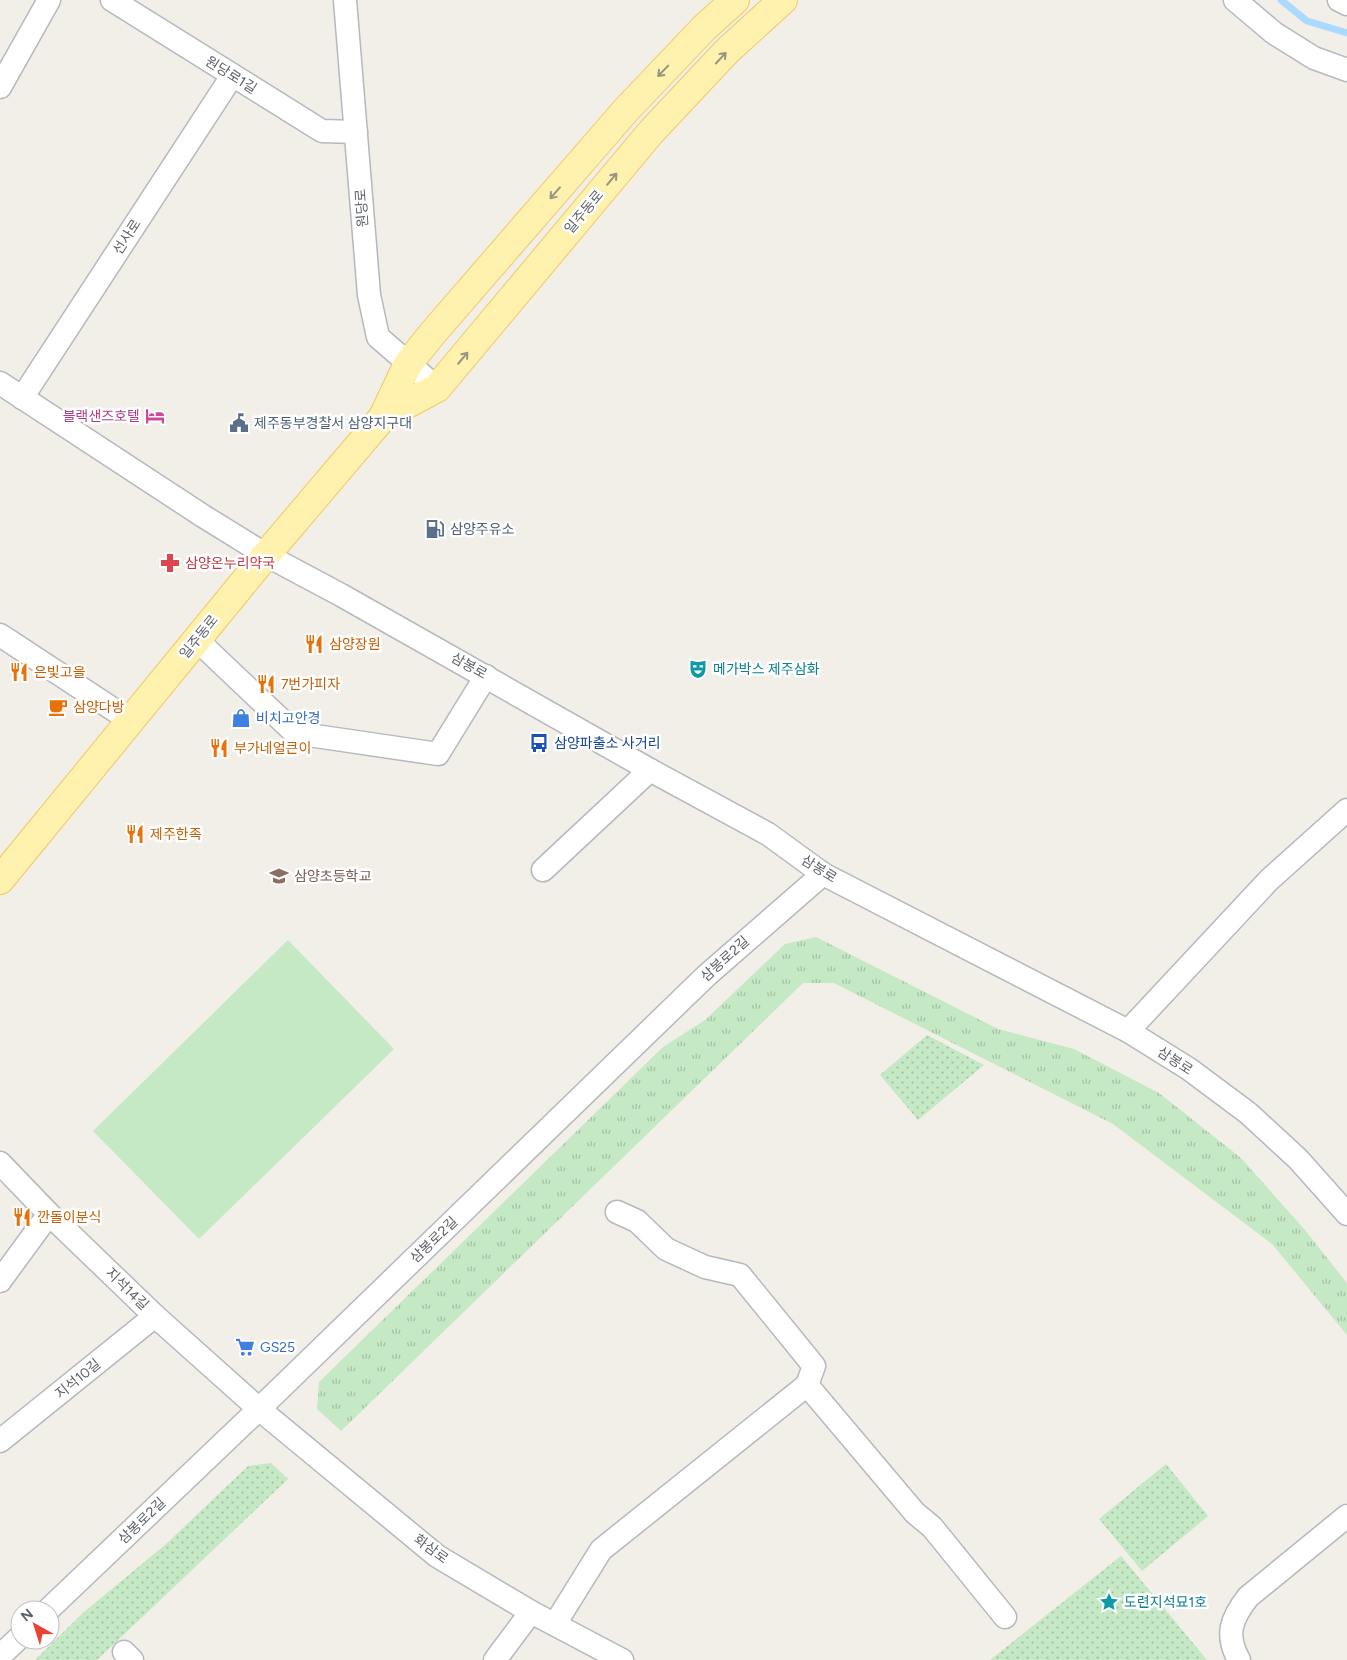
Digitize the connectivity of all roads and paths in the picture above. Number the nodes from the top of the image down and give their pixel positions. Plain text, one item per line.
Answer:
1 (49, 0) edge
2 (112, 0) edge
3 (345, 0) edge
4 (735, 0) edge
5 (783, 0) edge
6 (1235, 0) edge
7 (1339, 0) edge
8 (1347, 4) edge
9 (1347, 70) edge
10 (232, 76) junction
11 (0, 87) edge
12 (356, 132) junction
13 (408, 364) junction
14 (0, 383) edge
15 (437, 388) junction
16 (22, 398) junction
17 (383, 417) junction
18 (266, 555) junction
19 (0, 635) edge
20 (197, 640) junction
21 (486, 676) junction
22 (131, 721) junction
23 (650, 770) junction
24 (1347, 810) edge
25 (9, 856) edge
26 (543, 870) dead end
27 (822, 874) junction
28 (0, 880) edge
29 (1128, 1031) junction
30 (0, 1163) edge
31 (617, 1212) dead end
32 (49, 1214) junction
33 (1347, 1214) edge
34 (0, 1281) edge
35 (155, 1316) junction
36 (807, 1384) junction
37 (259, 1409) junction
38 (0, 1441) edge
39 (1347, 1516) edge
40 (58, 1600) edge
41 (531, 1612) junction
42 (1004, 1617) dead end
43 (555, 1624) junction
44 (10, 1646) edge
45 (0, 1656) edge
46 (495, 1660) edge
47 (622, 1660) edge
48 (1239, 1660) edge

1 - 11 street
2 - 10 street, 원당로1길
3 - 12 street, 원당로
4 -> 13 main road, 일주동로
15 -> 5 main road, 일주동로
6 - 9 street
7 - 8 street
10 - 12 street, 원당로1길
10 - 16 street, 선사로
12 - 13 street, 원당로
13 - 15 street, 원당로
13 - 17 main road, 일주동로
14 - 16 street
15 - 17 main road, 일주동로
16 - 18 street
17 - 18 main road, 일주동로
18 - 20 main road, 일주동로
18 - 21 street, 삼봉로
19 - 22 street
20 - 21 street
20 - 22 main road, 일주동로
21 - 23 street, 삼봉로
22 - 25 main road, 일주동로
23 - 26 street
23 - 27 street, 삼봉로
24 - 29 street
25 - 28 main road, 일주동로
27 - 29 street, 삼봉로
27 - 37 street, 삼봉로2길
29 - 33 street, 삼봉로
30 - 32 street, 지석14길
31 - 36 street
32 - 34 street
32 - 35 street, 지석14길
35 - 37 street, 지석14길
35 - 38 street, 지석10길
36 - 42 street
36 - 43 street
37 - 40 street, 삼봉로2길
37 - 41 street, 화삼로
39 - 48 street
41 - 43 street, 화삼로
41 - 46 street
43 - 47 street, 화삼로
44 - 45 street

